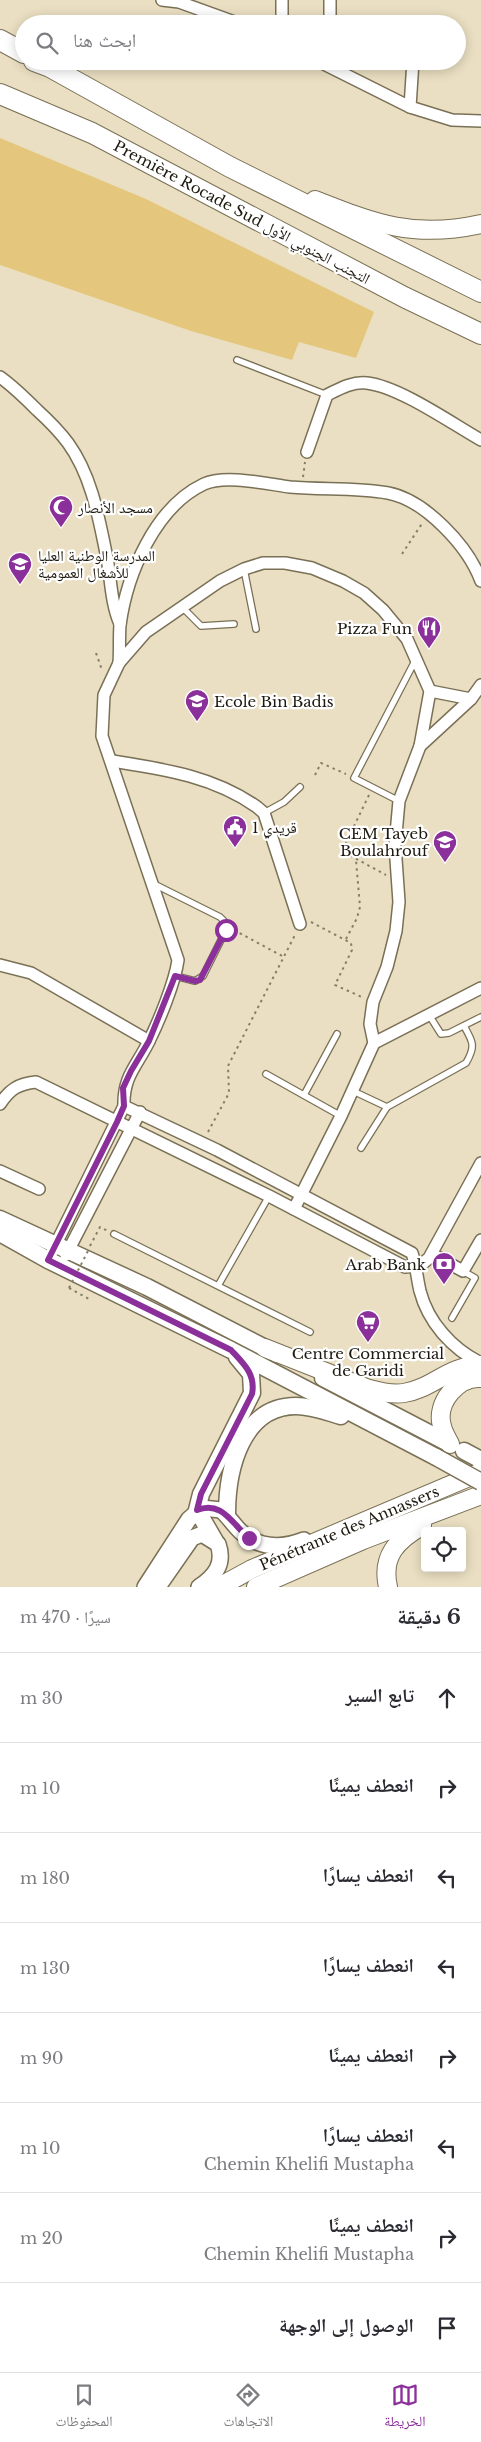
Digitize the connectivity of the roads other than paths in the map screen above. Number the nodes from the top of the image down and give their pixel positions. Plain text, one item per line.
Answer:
1 (162, 0) edge
2 (282, 0) edge
3 (330, 0) edge
4 (179, 1) edge
5 (216, 15) edge
6 (282, 15) edge
7 (330, 15) edge
8 (0, 40) edge
9 (15, 48) edge
10 (0, 50) edge
11 (15, 55) edge
12 (54, 70) edge
13 (340, 70) edge
14 (412, 70) edge
15 (0, 94) edge
16 (410, 107) junction
17 (481, 121) edge
18 (230, 167) junction
19 (481, 224) edge
20 (481, 292) edge
21 (404, 297) junction
22 (481, 334) edge
23 (481, 346) edge
24 (237, 360) dead end
25 (0, 378) edge
26 (326, 395) junction
27 (481, 440) edge
28 (307, 452) road end
29 (244, 569) junction
30 (481, 581) edge
31 (182, 608) junction
32 (120, 624) junction
33 (234, 624) dead end
34 (256, 629) dead end
35 (416, 658) junction
36 (120, 662) junction
37 (481, 685) edge
38 (430, 691) junction
39 (471, 699) junction
40 (420, 746) junction
41 (112, 761) junction
42 (300, 787) dead end
43 (400, 802) junction
44 (264, 813) junction
45 (154, 884) junction
46 (299, 919) road end
47 (0, 965) edge
48 (175, 976) junction
49 (481, 988) edge
50 (429, 1015) junction
51 (481, 1017) edge
52 (464, 1026) junction
53 (337, 1034) dead end
54 (149, 1041) junction
55 (374, 1043) junction
56 (266, 1074) dead end
57 (352, 1092) junction
58 (304, 1095) junction
59 (0, 1104) edge
60 (124, 1106) junction
61 (387, 1107) junction
62 (140, 1112) junction
63 (341, 1116) junction
64 (117, 1122) junction
65 (131, 1128) junction
66 (361, 1148) dead end
67 (481, 1163) edge
68 (0, 1171) edge
69 (39, 1189) dead end
70 (302, 1194) junction
71 (269, 1196) junction
72 (294, 1209) junction
73 (0, 1219) edge
74 (0, 1233) edge
75 (114, 1234) dead end
76 (481, 1240) edge
77 (432, 1254) junction
78 (58, 1256) junction
79 (416, 1267) junction
80 (463, 1271) junction
81 (218, 1284) junction
82 (452, 1318) dead end
83 (310, 1332) dead end
84 (265, 1348) junction
85 (231, 1350) junction
86 (481, 1366) edge
87 (376, 1427) junction
88 (457, 1447) junction
89 (481, 1460) edge
90 (481, 1472) edge
91 (481, 1482) edge
92 (429, 1493) junction
93 (481, 1497) edge
94 (197, 1510) junction
95 (227, 1514) junction
96 (215, 1541) junction
97 (145, 1587) edge
98 (157, 1587) edge
99 (199, 1587) edge
100 (219, 1587) edge
101 (256, 1587) edge
102 (388, 1587) edge

1 - 4 street
2 - 6 street
3 - 7 street
4 - 5 street
8 - 9 highway
10 - 11 highway
12 - 18 highway
13 - 16 street
14 - 16 street
15 - 21 highway, Première Rocade Sud التجنب الجنوبي الأول
16 - 17 street
18 - 19 highway
18 - 20 highway
21 - 22 highway, Première Rocade Sud التجنب الجنوبي الأول
21 - 23 highway
24 - 26 lane
25 - 32 street
26 - 27 street
26 - 28 street
29 - 31 street
29 - 34 lane
29 - 35 street
30 - 32 street
31 - 33 lane
31 - 36 street
32 - 36 street
35 - 38 street
35 - 43 lane
36 - 41 street
37 - 39 street
38 - 39 street
38 - 40 street
39 - 40 street
40 - 43 street
41 - 44 street
41 - 45 street
42 - 44 lane
43 - 55 street
44 - 46 street
45 - 48 street
45 - 48 lane
47 - 54 street
48 - 54 street
49 - 50 street
50 - 52 lane
50 - 55 street
51 - 52 lane
52 - 61 lane
53 - 58 lane
54 - 60 street
55 - 57 street
56 - 58 lane
57 - 61 lane
57 - 63 street
58 - 63 lane
59 - 64 street
60 - 62 street
60 - 64 street
61 - 66 lane
62 - 65 street
62 - 70 street
63 - 70 street
64 - 65 street
64 - 78 street
65 - 71 street
65 - 78 street
67 - 77 street
68 - 69 street
70 - 72 street
70 - 79 street
71 - 72 street
71 - 81 lane
72 - 79 street
73 - 78 main road
74 - 78 main road
75 - 81 lane
76 - 80 street
77 - 79 street
77 - 80 street
78 - 84 main road
78 - 85 main road
79 - 86 street
80 - 82 lane
81 - 83 lane
84 - 86 highway
84 - 88 main road
85 - 87 main road
85 - 94 main road
86 - 88 highway
87 - 91 main road, bridge
87 - 95 main road
88 - 89 main road
90 - 92 highway, Pénétrante des Annassers
92 - 95 main road
92 - 100 highway, Pénétrante des Annassers
93 - 101 highway
93 - 102 highway
94 - 95 main road
94 - 96 main road
94 - 97 main road
96 - 98 main road
96 - 99 main road

